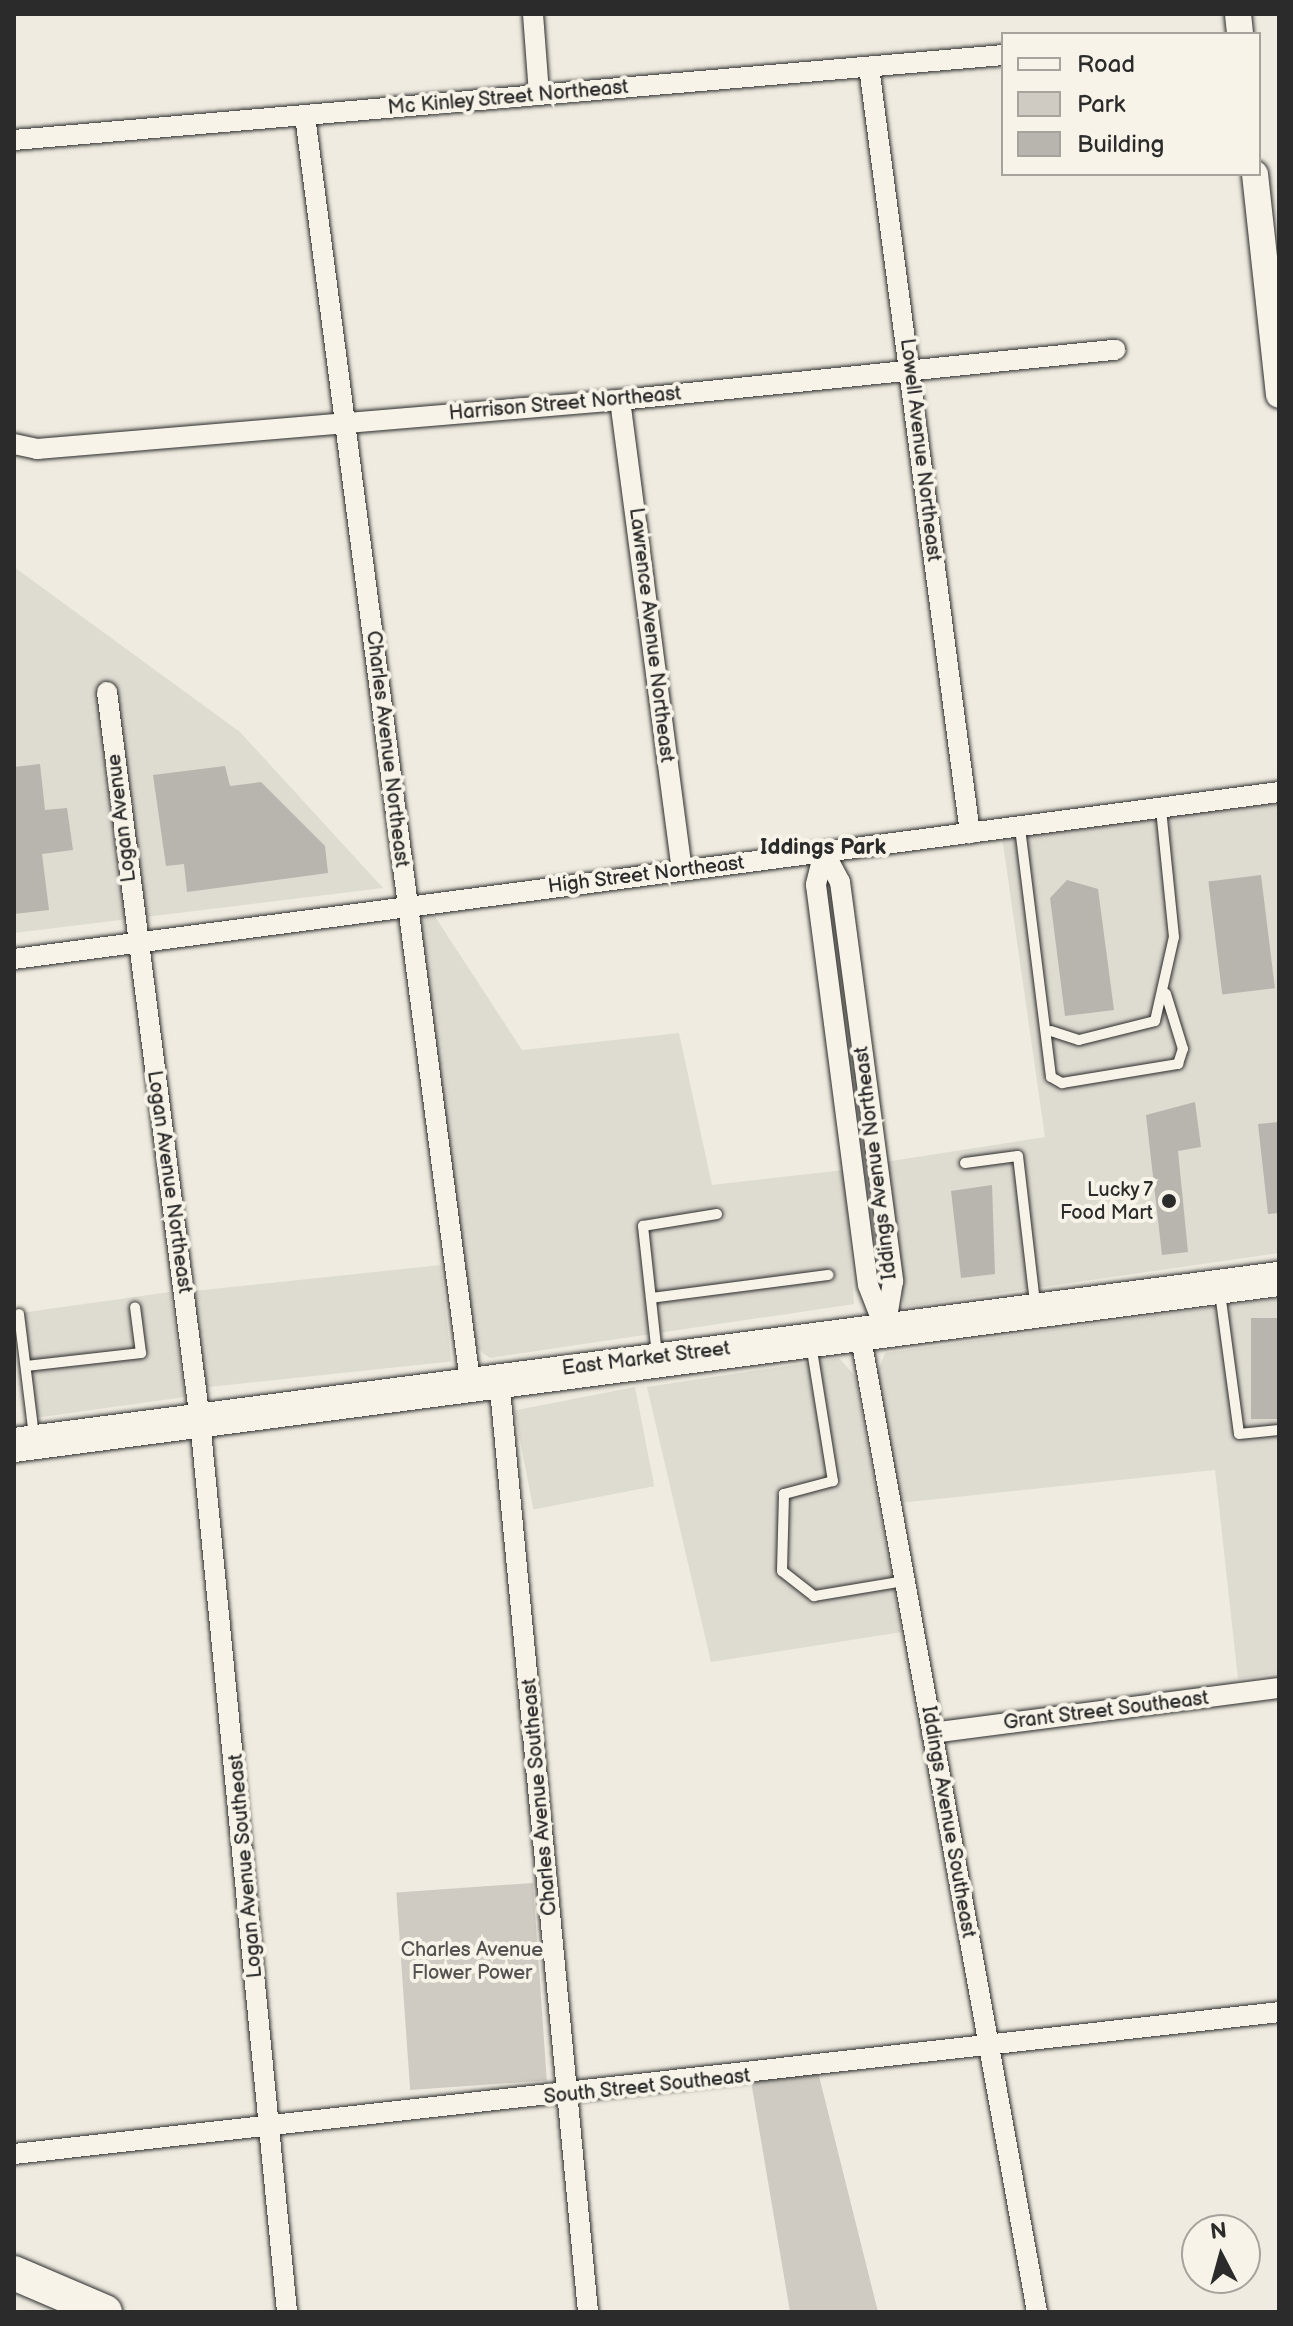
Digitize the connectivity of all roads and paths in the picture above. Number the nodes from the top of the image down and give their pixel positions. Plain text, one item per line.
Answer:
1 (533, 14) edge
2 (1001, 55) edge
3 (869, 67) junction
4 (539, 94) junction
5 (305, 116) junction
6 (14, 140) edge
7 (1255, 176) edge
8 (1115, 350) dead end
9 (909, 374) junction
10 (1279, 395) edge
11 (620, 400) junction
12 (344, 423) junction
13 (14, 444) edge
14 (107, 692) dead end
15 (1279, 792) edge
16 (1161, 809) junction
17 (1020, 828) junction
18 (970, 833) junction
19 (824, 852) junction
20 (682, 870) junction
21 (407, 906) junction
22 (137, 943) junction
23 (14, 959) edge
24 (1166, 994) junction
25 (1051, 1031) junction
26 (965, 1163) dead end
27 (717, 1214) dead end
28 (829, 1275) dead end
29 (1279, 1279) edge
30 (1219, 1286) junction
31 (651, 1298) junction
32 (135, 1307) dead end
33 (1036, 1310) junction
34 (19, 1314) dead end
35 (872, 1331) junction
36 (810, 1339) junction
37 (657, 1357) junction
38 (26, 1366) junction
39 (485, 1381) junction
40 (200, 1421) junction
41 (1279, 1430) edge
42 (24, 1444) edge
43 (905, 1581) junction
44 (1279, 1688) edge
45 (932, 1733) junction
46 (1279, 2012) edge
47 (989, 2050) junction
48 (568, 2095) junction
49 (271, 2129) junction
50 (14, 2154) edge
51 (14, 2273) edge
52 (105, 2312) edge
53 (287, 2312) edge
54 (588, 2312) edge
55 (1037, 2312) edge

1 - 4 street
2 - 3 street, Mc Kinley Street Northeast
3 - 4 street, Mc Kinley Street Northeast
3 - 9 street, Lowell Avenue Northeast
4 - 5 street, Mc Kinley Street Northeast
5 - 6 street, Mc Kinley Street Northeast
5 - 12 street, Charles Avenue Northeast
7 - 10 street
8 - 9 street, Harrison Street Northeast
9 - 11 street, Harrison Street Northeast
9 - 18 street, Lowell Avenue Northeast
11 - 12 street, Harrison Street Northeast
11 - 20 street, Lawrence Avenue Northeast
12 - 13 street, Harrison Street Northeast
12 - 21 street, Charles Avenue Northeast
14 - 22 street, Logan Avenue
15 - 16 street, High Street Northeast
16 - 17 street, High Street Northeast
16 - 24 lane
17 - 18 street, High Street Northeast
17 - 25 lane
18 - 19 street, High Street Northeast
19 - 20 street, High Street Northeast
19 - 35 street, Iddings Avenue Northeast
20 - 21 street, High Street Northeast
21 - 22 street, High Street Northeast
21 - 39 street, Charles Avenue Northeast
22 - 23 street, High Street Northeast
22 - 40 street, Logan Avenue Northeast
24 - 25 lane
24 - 25 lane
26 - 33 lane
27 - 31 lane
28 - 31 lane
29 - 30 main road, East Market Street
30 - 33 main road, East Market Street
30 - 41 lane
31 - 37 lane
32 - 38 lane
33 - 35 main road, East Market Street
34 - 38 lane
35 - 36 main road, East Market Street
35 - 43 street, Iddings Avenue Southeast
36 - 37 main road, East Market Street
36 - 43 lane
37 - 39 main road, East Market Street
38 - 42 lane
39 - 40 main road, East Market Street
39 - 48 street, Charles Avenue Southeast
40 - 42 main road, East Market Street
40 - 49 street, Logan Avenue Southeast
43 - 45 street, Iddings Avenue Southeast
44 - 45 street, Grant Street Southeast
45 - 47 street, Iddings Avenue Southeast
46 - 47 street, South Street Southeast
47 - 48 street, South Street Southeast
47 - 55 street, Iddings Avenue Southeast
48 - 49 street, South Street Southeast
48 - 54 street, Charles Avenue Southeast
49 - 50 street, South Street Southeast
49 - 53 street, Logan Avenue Southeast
51 - 52 main road

